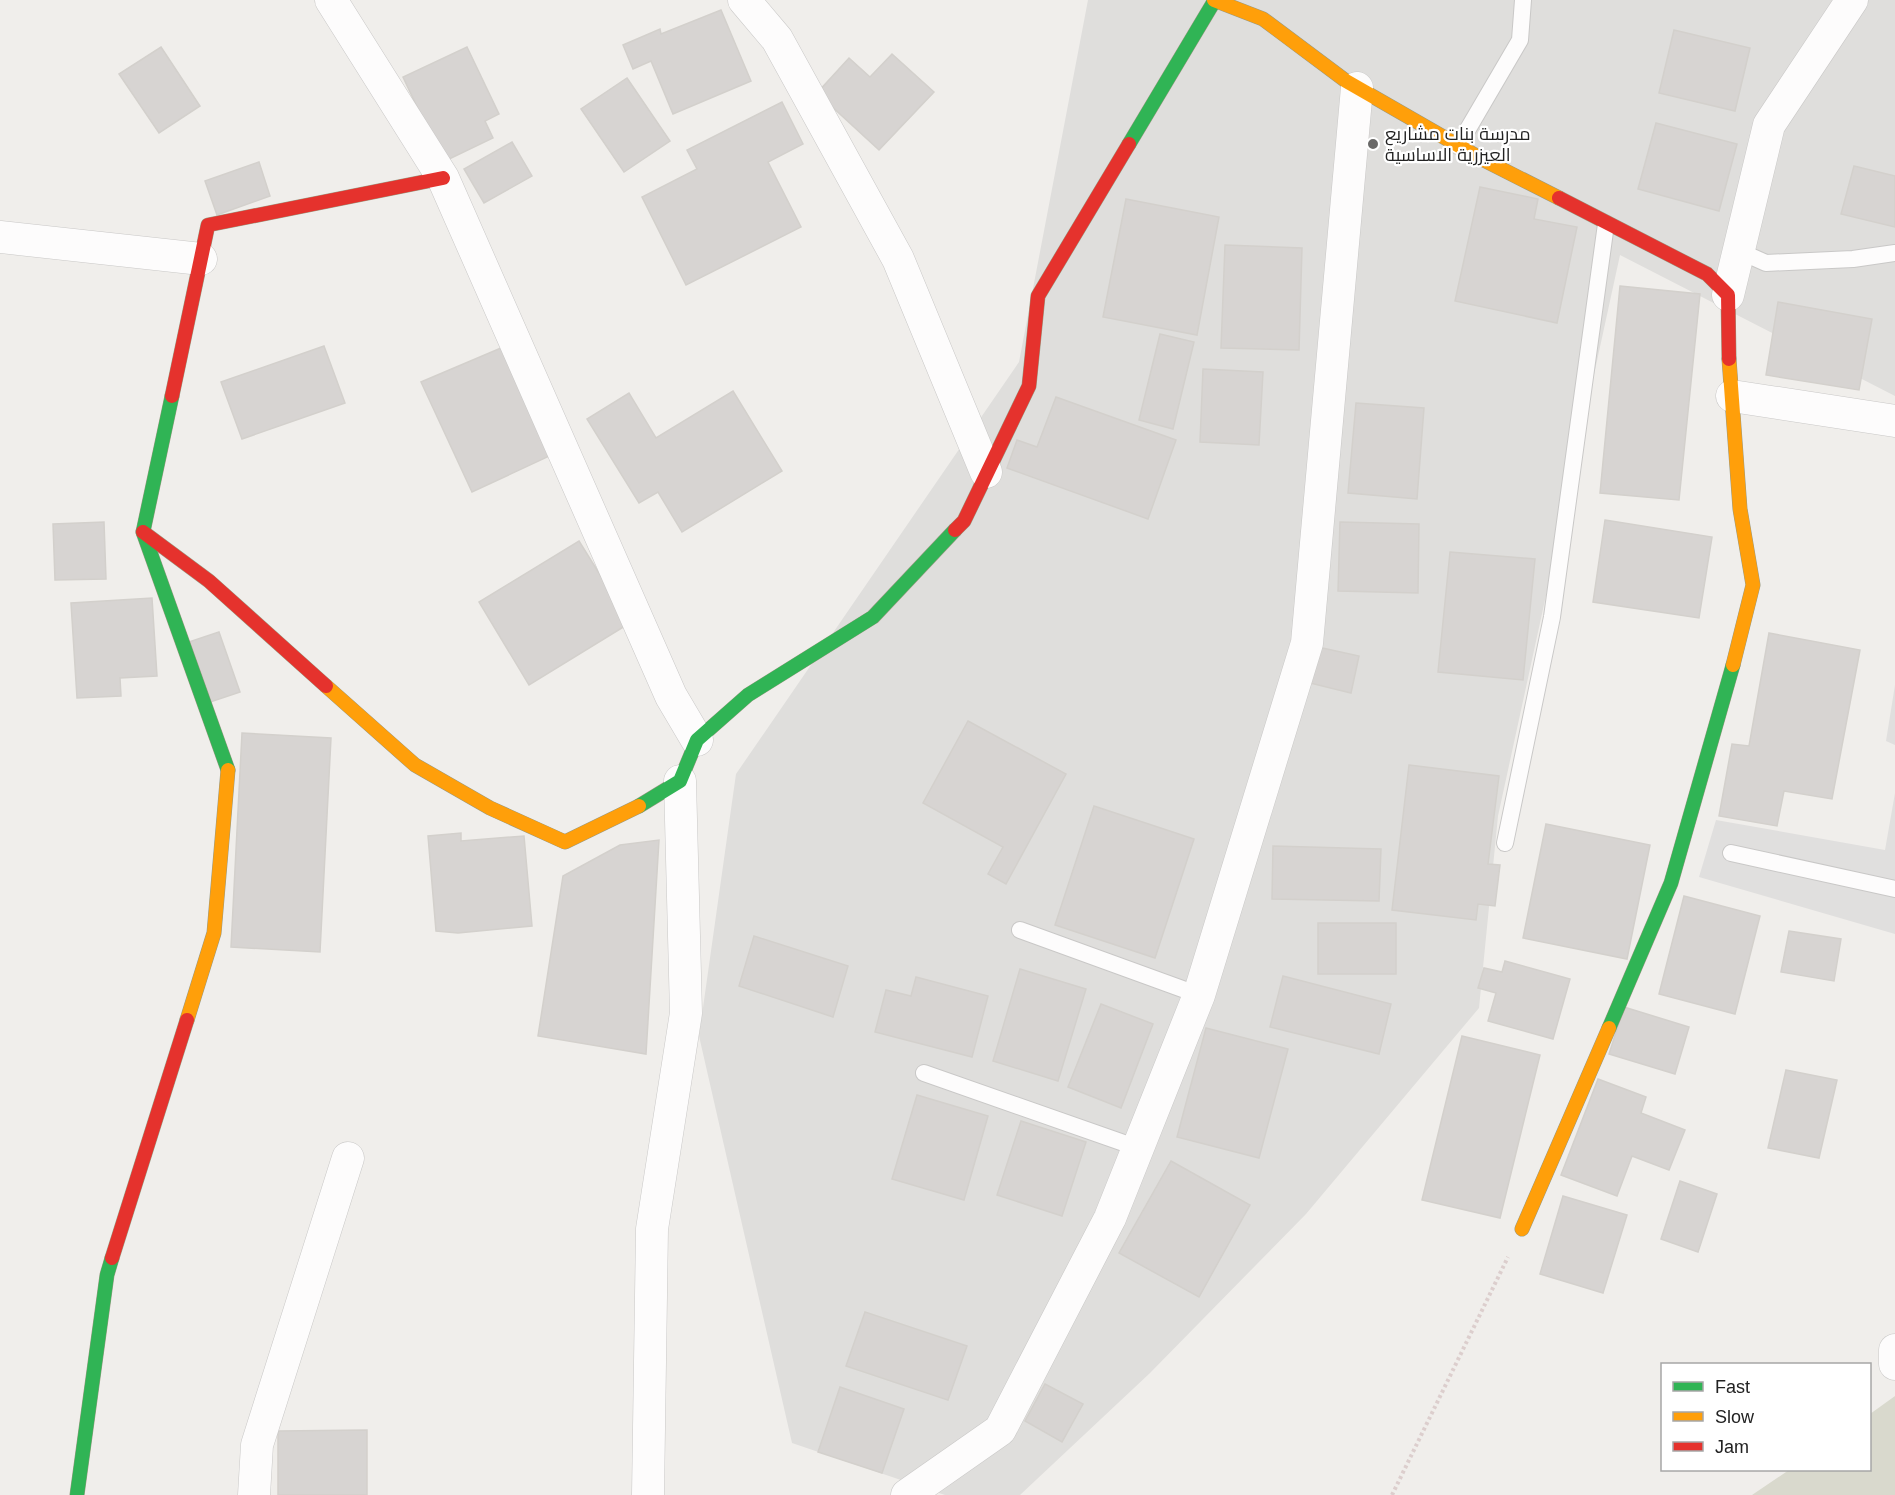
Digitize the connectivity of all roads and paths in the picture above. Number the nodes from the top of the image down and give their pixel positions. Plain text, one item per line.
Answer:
1 (332, 0) edge
2 (744, 0) edge
3 (1214, 0) edge
4 (1523, 0) edge
5 (1852, 0) edge
6 (1358, 88) junction
7 (1458, 146) junction
8 (443, 178) junction
9 (1606, 224) junction
10 (0, 237) edge
11 (1739, 251) junction
12 (1895, 254) edge
13 (201, 259) junction
14 (1728, 295) junction
15 (1732, 396) junction
16 (1895, 421) edge
17 (986, 472) junction
18 (143, 532) junction
19 (697, 740) junction
20 (680, 781) junction
21 (1505, 843) dead end
22 (1731, 853) dead end
23 (1895, 889) edge
24 (1020, 930) dead end
25 (1199, 994) junction
26 (924, 1073) dead end
27 (1138, 1148) junction
28 (348, 1158) dead end
29 (1522, 1229) joint
30 (1895, 1350) edge
31 (1895, 1364) edge
32 (77, 1495) edge
33 (254, 1495) edge
34 (648, 1495) edge
35 (907, 1495) edge
36 (1392, 1495) edge

1 - 8 street
2 - 17 street
3 - 6 street
3 - 17 street
4 - 7 lane
5 - 11 street
6 - 7 street
6 - 25 street
7 - 9 street
8 - 13 street
8 - 19 street
9 - 14 street
9 - 21 lane
10 - 13 street
11 - 12 lane
11 - 14 street
13 - 18 street
14 - 15 street
15 - 16 street
15 - 29 street
17 - 19 street
18 - 20 street
18 - 32 street
19 - 20 street
20 - 34 street
22 - 23 lane
24 - 25 lane
25 - 27 street
26 - 27 lane
27 - 35 street
28 - 33 street
29 - 36 path
30 - 31 street

